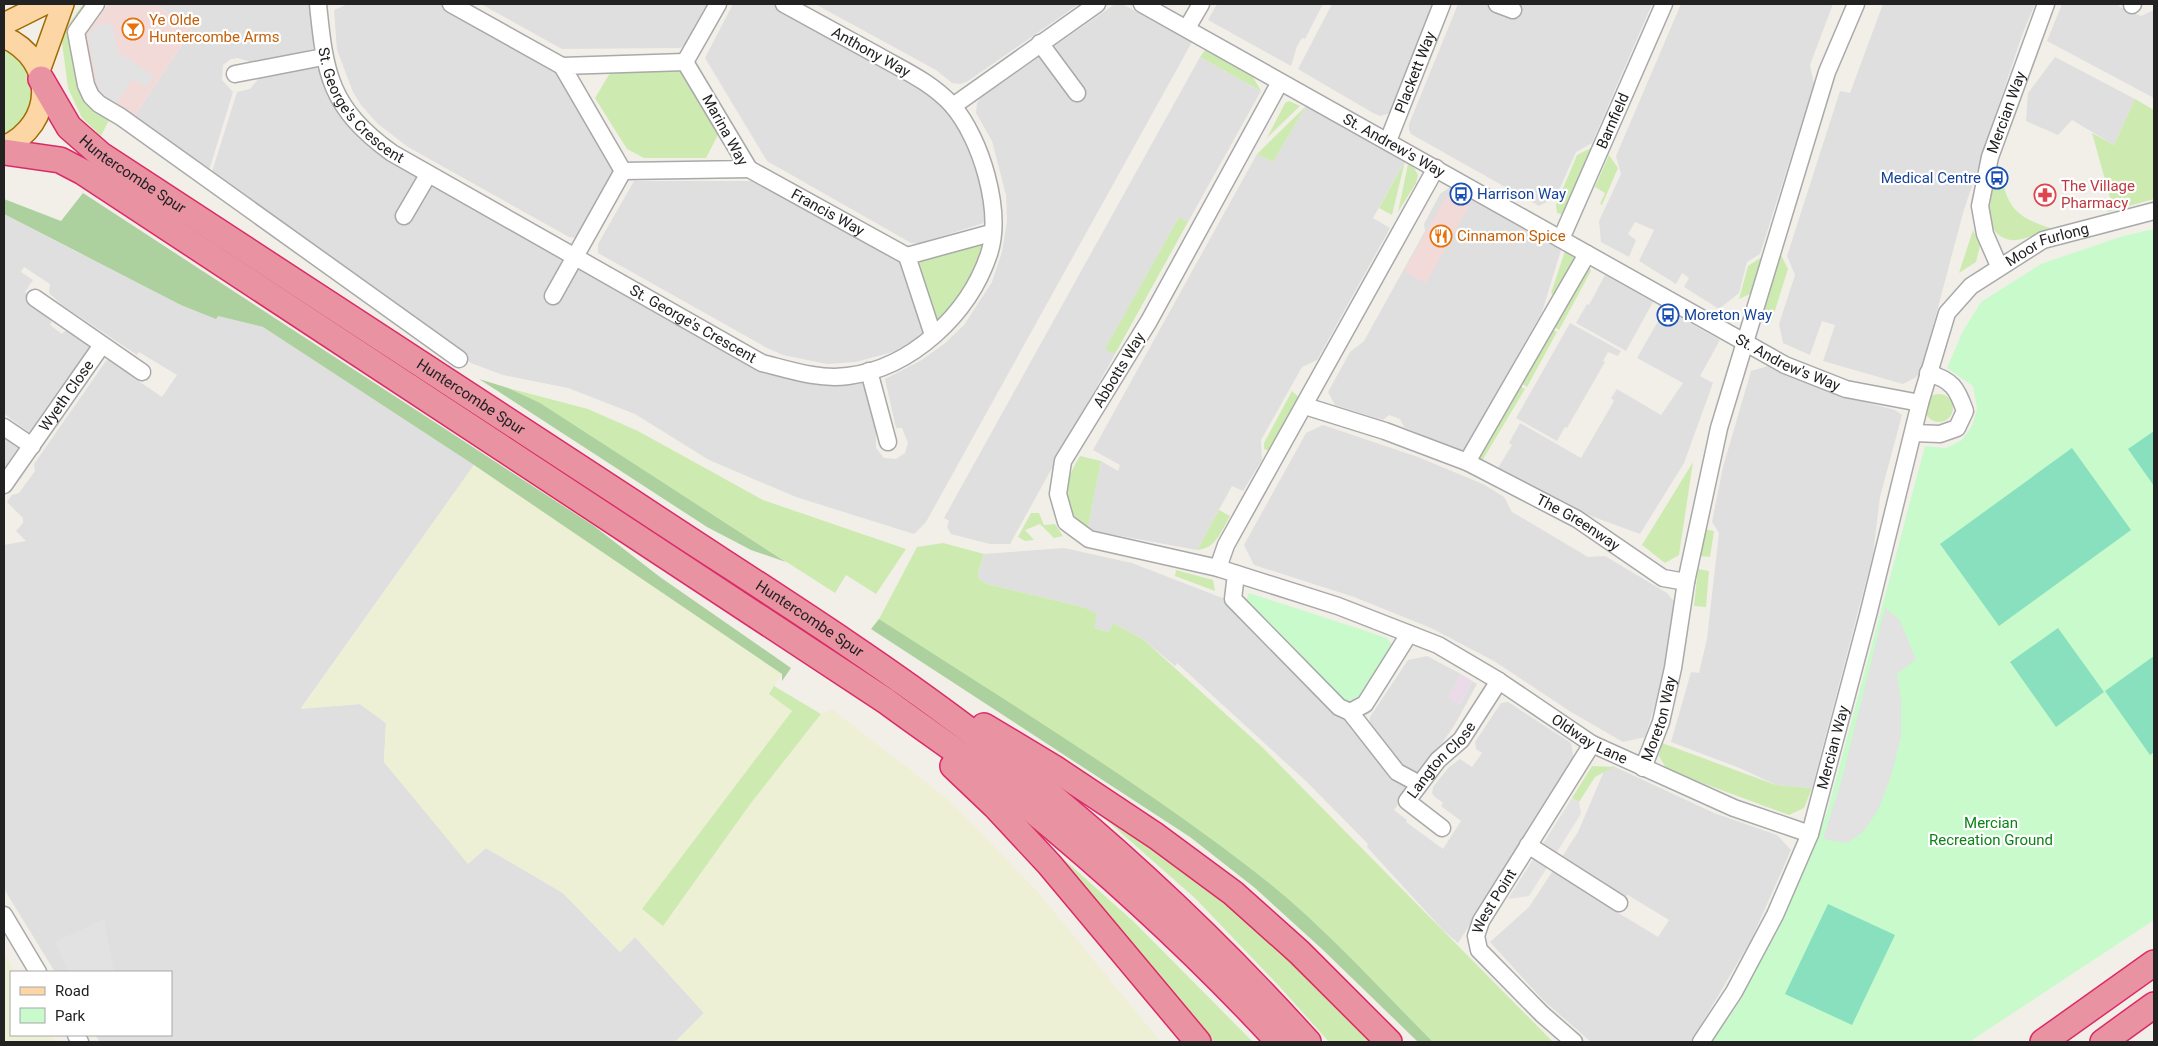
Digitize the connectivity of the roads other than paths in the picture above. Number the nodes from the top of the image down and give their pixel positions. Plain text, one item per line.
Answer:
1 (44, 4) edge
2 (63, 4) edge
3 (96, 4) edge
4 (318, 4) edge
5 (451, 4) edge
6 (718, 4) edge
7 (784, 4) edge
8 (1096, 4) edge
9 (1142, 4) edge
10 (1201, 4) edge
11 (1442, 4) edge
12 (1664, 4) edge
13 (1856, 4) edge
14 (2046, 4) edge
15 (4, 24) edge
16 (1187, 28) junction
17 (4, 37) edge
18 (1040, 43) junction
19 (323, 57) junction
20 (685, 62) junction
21 (562, 66) junction
22 (236, 74) dead end
23 (40, 75) junction
24 (1280, 82) junction
25 (1076, 93) dead end
26 (953, 106) junction
27 (1388, 141) junction
28 (4, 147) edge
29 (4, 152) edge
30 (1436, 168) junction
31 (749, 169) junction
32 (623, 171) junction
33 (428, 175) junction
34 (2154, 210) edge
35 (404, 216) dead end
36 (991, 233) junction
37 (1561, 239) junction
38 (1587, 254) junction
39 (906, 256) junction
40 (575, 258) junction
41 (1999, 266) junction
42 (553, 296) dead end
43 (35, 298) dead end
44 (934, 335) junction
45 (1745, 344) junction
46 (102, 345) junction
47 (459, 359) dead end
48 (869, 371) junction
49 (142, 372) dead end
50 (1928, 373) junction
51 (1920, 403) junction
52 (1304, 406) junction
53 (4, 427) edge
54 (1914, 433) junction
55 (888, 442) dead end
56 (32, 446) junction
57 (1467, 462) junction
58 (4, 485) edge
59 (1218, 568) junction
60 (1236, 574) junction
61 (1686, 582) junction
62 (1409, 634) junction
63 (1499, 682) junction
64 (921, 696) junction
65 (886, 701) junction
66 (1350, 712) junction
67 (1592, 744) junction
68 (1643, 768) junction
69 (1412, 780) dead end
70 (1442, 828) dead end
71 (1810, 834) junction
72 (1528, 845) junction
73 (1618, 902) dead end
74 (4, 915) edge
75 (2154, 963) edge
76 (37, 971) edge
77 (2154, 1006) edge
78 (1198, 1042) edge
79 (1279, 1042) edge
80 (1308, 1042) edge
81 (1389, 1042) edge
82 (1574, 1042) edge
83 (1701, 1042) edge
84 (2043, 1042) edge
85 (2103, 1042) edge

1 - 15 main road
2 - 23 main road
3 - 47 street
4 - 19 street, St. George's Crescent
5 - 21 street
6 - 20 street
7 - 26 street, Anthony Way
8 - 18 street
9 - 16 street, St. Andrew's Way
10 - 16 street
11 - 27 street, Plackett Way
12 - 37 street, Barnfield
13 - 45 street, Moreton Way
14 - 41 street, Mercian Way
16 - 24 street, St. Andrew's Way
17 - 23 main road
18 - 25 street
18 - 26 street
19 - 22 street
19 - 33 street, St. George's Crescent
20 - 21 street
20 - 31 street, Marina Way
21 - 32 street
23 - 28 main road
23 - 64 highway, Huntercombe Spur
24 - 27 street, St. Andrew's Way
24 - 59 street, Abbotts Way
26 - 36 street, St. George's Crescent
27 - 30 street, St. Andrew's Way
29 - 65 highway, Huntercombe Spur
30 - 37 street, St. Andrew's Way
30 - 52 street
31 - 32 street, Marina Way
31 - 39 street, Francis Way
32 - 40 street
33 - 35 street
33 - 40 street, St. George's Crescent
34 - 41 street, Moor Furlong
36 - 39 street
36 - 44 street, St. George's Crescent
37 - 38 street, St. Andrew's Way
38 - 45 street, St. Andrew's Way
38 - 57 street
39 - 44 street
40 - 42 street
40 - 48 street, St. George's Crescent
41 - 50 street, Mercian Way
43 - 46 street
44 - 48 street, St. George's Crescent
45 - 51 street, St. Andrew's Way
45 - 61 street, Moreton Way
46 - 49 street
46 - 56 street, Wyeth Close
48 - 55 street
50 - 51 street, Mercian Way
50 - 54 street
51 - 54 street, Mercian Way
52 - 57 street, The Greenway
52 - 59 street
53 - 56 street, Wyeth Close
54 - 71 street, Mercian Way
56 - 58 street, Wyeth Close
57 - 61 street, The Greenway
59 - 60 street, Oldway Lane
60 - 62 street, Oldway Lane
60 - 66 street
61 - 68 street, Moreton Way
62 - 63 street, Oldway Lane
62 - 66 street
63 - 67 street, Oldway Lane
63 - 70 street, Langton Close
64 - 80 highway
64 - 81 highway
65 - 78 highway
65 - 79 highway
66 - 69 street
67 - 68 street, Oldway Lane
67 - 72 street, West Point
68 - 71 street, Oldway Lane
71 - 83 street, Mercian Way
72 - 73 street
72 - 82 street, West Point
74 - 76 street
75 - 84 highway
77 - 85 highway

